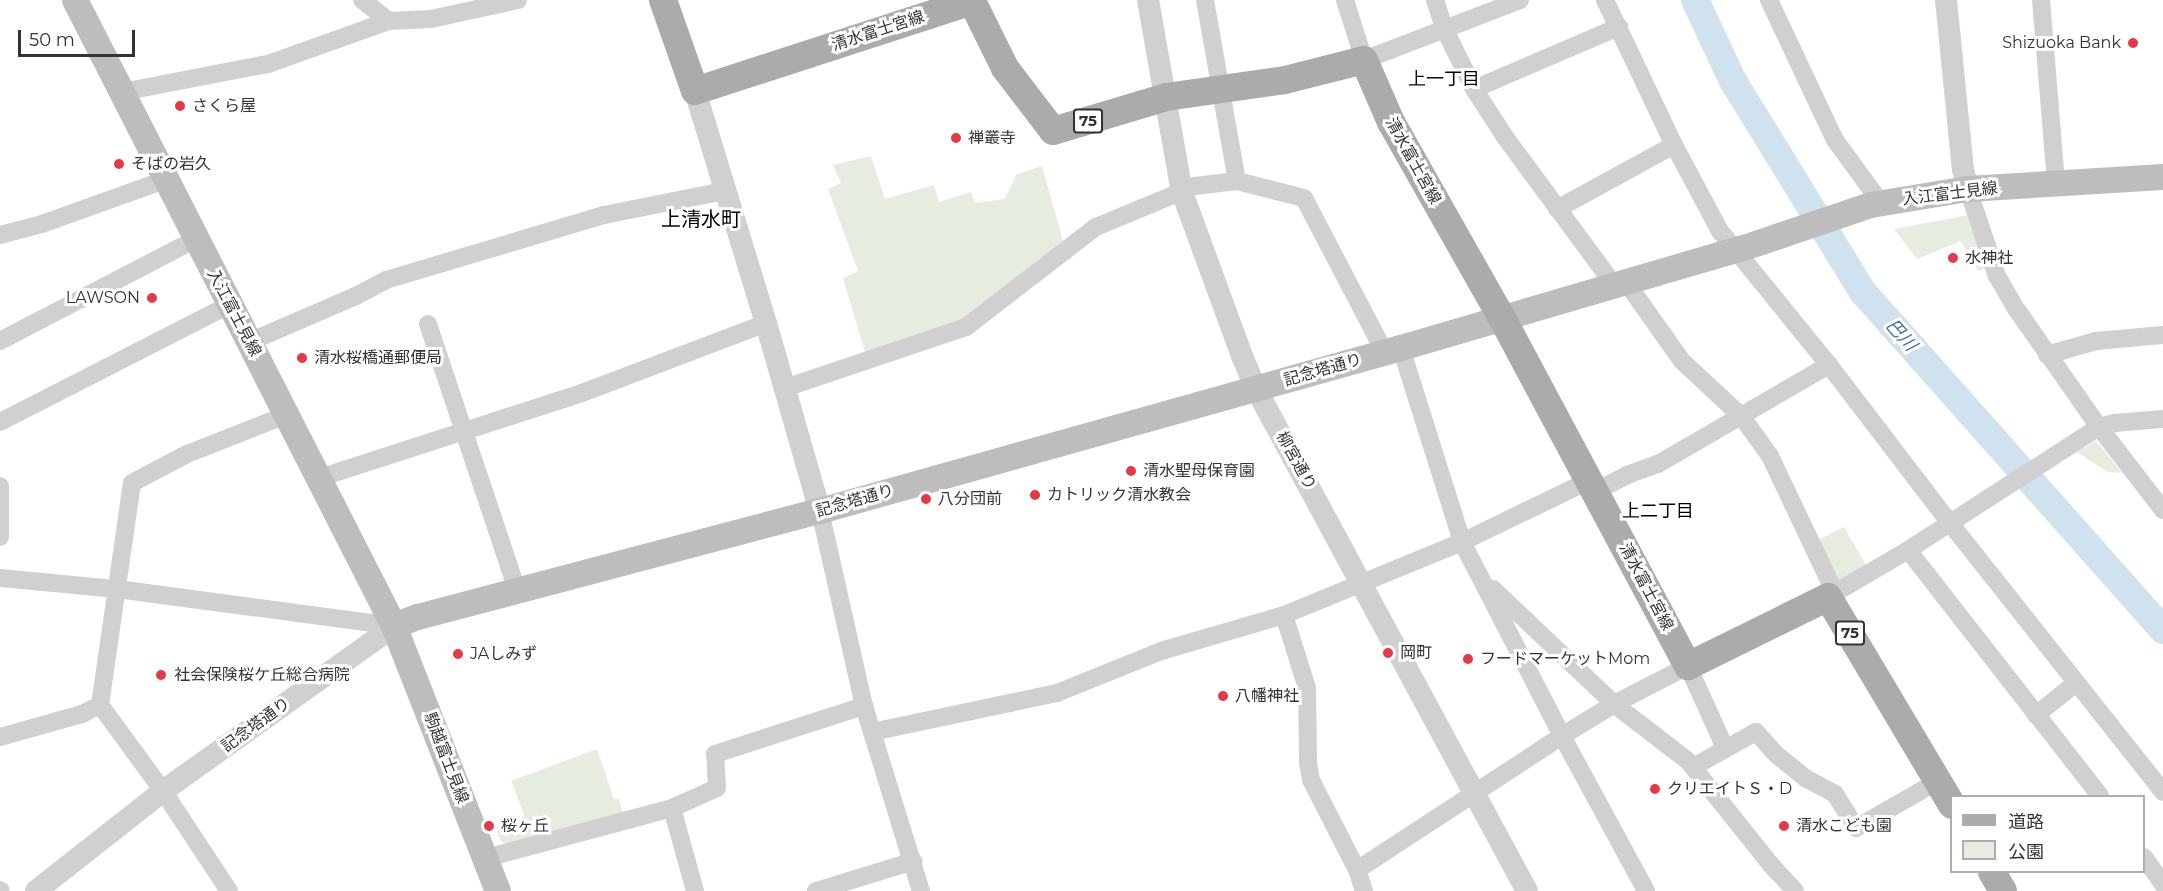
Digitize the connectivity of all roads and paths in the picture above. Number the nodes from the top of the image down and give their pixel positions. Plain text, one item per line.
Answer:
1 (75, 0) edge
2 (362, 0) edge
3 (518, 0) edge
4 (663, 0) edge
5 (972, 0) edge
6 (1148, 0) edge
7 (1205, 0) edge
8 (1345, 0) edge
9 (1434, 0) edge
10 (1520, 0) edge
11 (1605, 0) edge
12 (1769, 0) edge
13 (1946, 0) edge
14 (2041, 0) edge
15 (389, 21) junction
16 (1618, 27) junction
17 (1444, 28) junction
18 (1364, 60) junction
19 (1474, 89) junction
20 (1220, 90) junction
21 (695, 91) junction
22 (122, 92) junction
23 (1166, 97) junction
24 (1674, 145) junction
25 (2163, 177) edge
26 (165, 180) junction
27 (1237, 181) junction
28 (2056, 184) junction
29 (1968, 189) junction
30 (724, 190) junction
31 (1182, 192) junction
32 (1876, 204) junction
33 (1557, 209) junction
34 (0, 235) edge
35 (196, 239) junction
36 (1739, 249) junction
37 (1620, 283) junction
38 (229, 305) junction
39 (1502, 318) junction
40 (766, 323) junction
41 (428, 324) dead end
42 (2163, 335) edge
43 (0, 341) edge
44 (249, 342) junction
45 (1393, 351) junction
46 (2047, 355) junction
47 (1829, 365) junction
48 (785, 388) junction
49 (1256, 389) junction
50 (286, 415) junction
51 (1742, 417) junction
52 (2163, 419) edge
53 (0, 422) edge
54 (2099, 428) junction
55 (464, 431) junction
56 (319, 478) junction
57 (1593, 485) junction
58 (0, 486) edge
59 (2163, 510) edge
60 (820, 511) junction
61 (1952, 521) junction
62 (0, 537) edge
63 (1462, 542) junction
64 (1908, 550) junction
65 (0, 578) edge
66 (1482, 580) junction
67 (1363, 584) junction
68 (117, 589) junction
69 (517, 590) junction
70 (1832, 595) junction
71 (1284, 615) junction
72 (394, 626) junction
73 (1688, 666) junction
74 (2076, 683) junction
75 (1614, 704) junction
76 (100, 705) junction
77 (864, 706) junction
78 (2036, 714) junction
79 (872, 732) junction
80 (1562, 736) junction
81 (0, 737) edge
82 (1725, 748) junction
83 (1693, 768) junction
84 (163, 791) junction
85 (2163, 792) edge
86 (1472, 793) junction
87 (1945, 793) edge
88 (2099, 795) edge
89 (672, 808) junction
90 (486, 858) junction
91 (2145, 858) edge
92 (914, 861) junction
93 (1358, 870) junction
94 (1993, 873) edge
95 (2163, 884) edge
96 (40, 890) edge
97 (229, 891) edge
98 (498, 891) edge
99 (695, 891) edge
100 (816, 891) edge
101 (921, 891) edge
102 (1364, 891) edge
103 (1527, 891) edge
104 (1647, 891) edge
105 (1795, 891) edge
106 (2003, 891) edge

1 - 22 main road, 入江富士見線
2 - 15 street
3 - 15 street
4 - 21 main road
5 - 21 main road, 清水富士宮線 / 75
5 - 23 main road, 清水富士宮線 / 75
6 - 23 street, 柳宮通り
7 - 20 street
8 - 18 street
9 - 17 street
10 - 17 street
11 - 16 street
12 - 32 street
13 - 29 street
14 - 28 street
15 - 22 street
16 - 19 street
16 - 24 street
17 - 18 street
17 - 19 street
18 - 20 main road, 清水富士宮線 / 75
18 - 39 main road, 清水富士宮線
19 - 33 street
20 - 23 main road, 清水富士宮線 / 75
20 - 27 street
21 - 30 street
22 - 26 main road, 入江富士見線
23 - 31 street, 柳宮通り
24 - 33 street
24 - 36 street
25 - 28 main road, 入江富士見線
26 - 34 street
26 - 35 main road, 入江富士見線
27 - 31 street
27 - 45 street
28 - 29 main road, 入江富士見線
29 - 32 main road, 入江富士見線
29 - 46 street
30 - 40 street
30 - 44 street
31 - 48 street
31 - 49 street, 柳宮通り
32 - 36 main road, 入江富士見線
33 - 37 street
35 - 38 main road, 入江富士見線
35 - 43 street
36 - 37 main road, 記念塔通り
36 - 47 street
37 - 39 main road, 記念塔通り
37 - 51 street
38 - 44 main road, 入江富士見線
38 - 53 street
39 - 45 main road, 記念塔通り
39 - 57 main road, 清水富士宮線
40 - 48 street
40 - 55 street
41 - 55 street
42 - 46 street
44 - 50 main road, 入江富士見線
45 - 49 main road, 記念塔通り
45 - 63 street
46 - 54 street
47 - 51 street
47 - 61 street
48 - 60 street
49 - 60 main road, 記念塔通り
49 - 67 street, 柳宮通り
50 - 56 main road, 入江富士見線
50 - 68 street
51 - 57 street
51 - 70 street
52 - 54 street
54 - 59 street
54 - 61 street
55 - 56 street
55 - 69 street
56 - 72 main road, 入江富士見線
57 - 63 street
57 - 73 main road, 清水富士宮線
58 - 62 street
60 - 69 main road, 記念塔通り
60 - 77 street
61 - 64 street
61 - 74 street
63 - 66 street
63 - 67 street
64 - 70 street
64 - 78 street
65 - 68 street
66 - 75 street
66 - 80 street
67 - 71 street
67 - 86 street, 柳宮通り
68 - 72 street
68 - 76 street
69 - 72 main road, 記念塔通り
70 - 73 main road
70 - 87 main road, 75
71 - 79 street
71 - 93 street
72 - 84 street, 記念塔通り
72 - 90 main road, 駒越富士見線
73 - 75 street
73 - 82 street
74 - 78 street
74 - 85 street
75 - 80 street
75 - 83 street
76 - 81 street
76 - 84 street
77 - 79 street
77 - 89 street
78 - 88 street
79 - 92 street
80 - 86 street
80 - 104 street
82 - 83 street
82 - 87 street
83 - 105 street
84 - 96 street, 記念塔通り
84 - 97 street
86 - 93 street
86 - 103 street, 柳宮通り
89 - 90 street
89 - 99 street
90 - 98 main road, 駒越富士見線
91 - 95 street
92 - 100 street
92 - 101 street
93 - 102 street
94 - 106 main road

